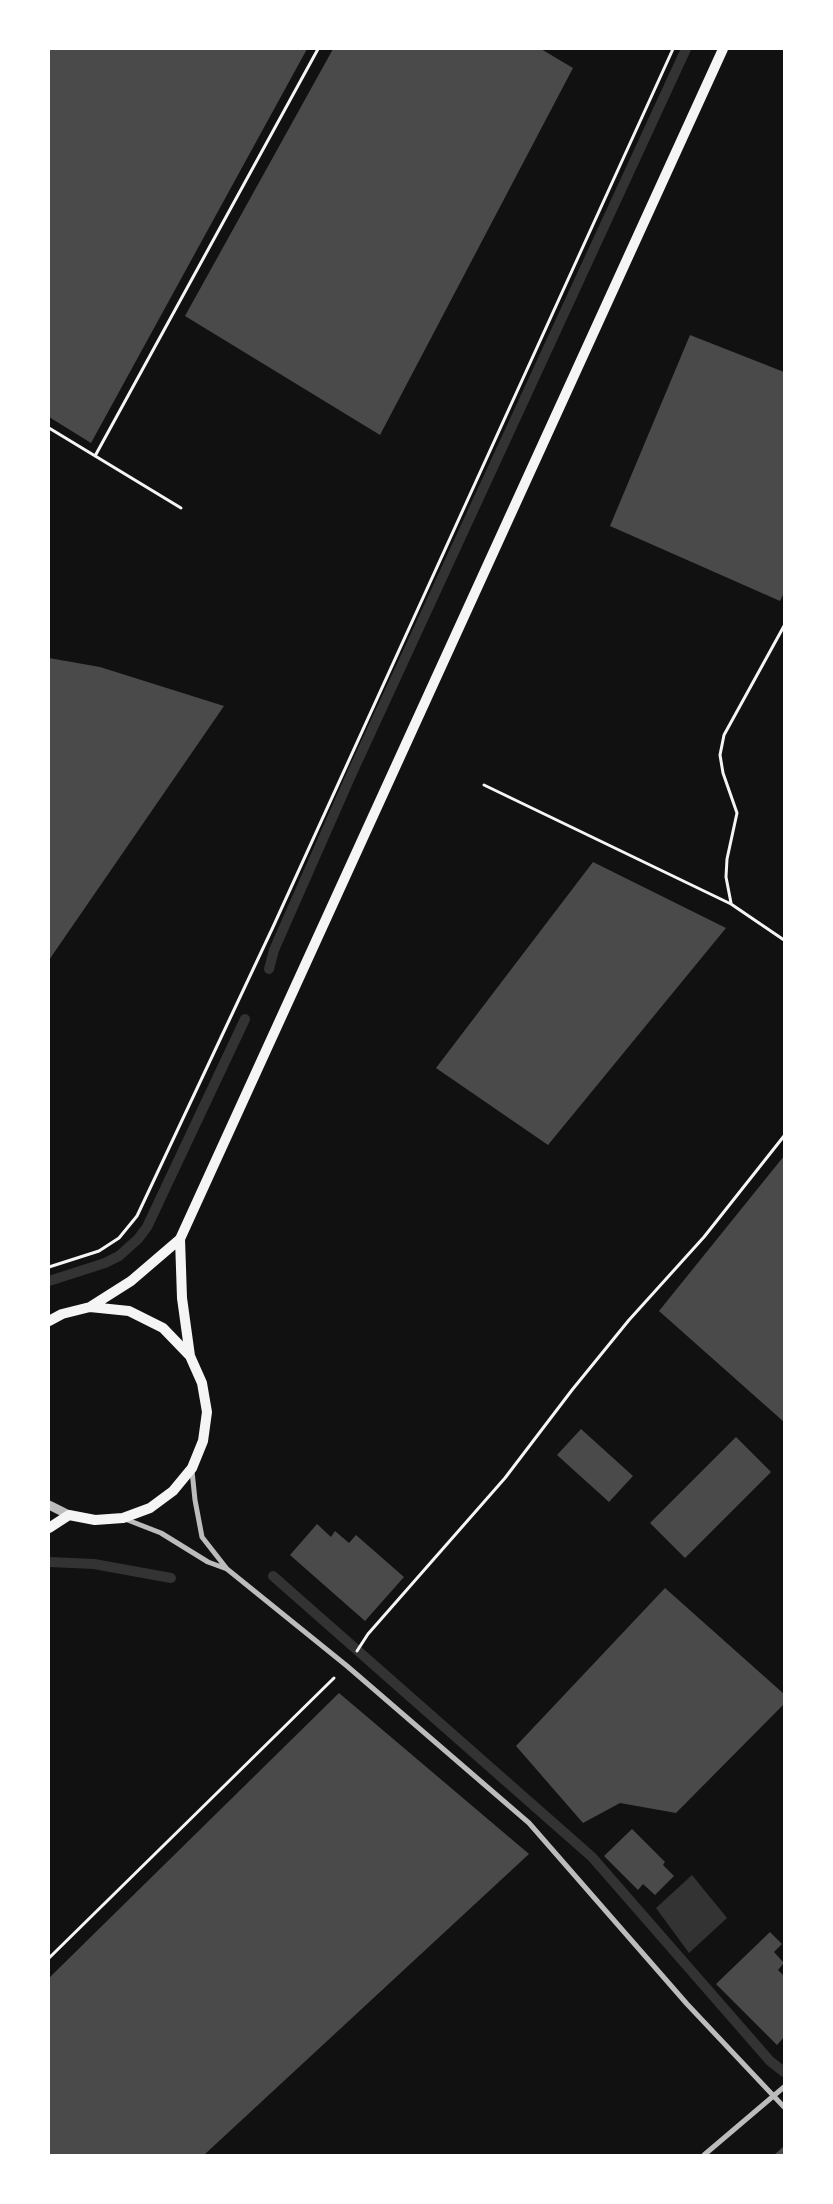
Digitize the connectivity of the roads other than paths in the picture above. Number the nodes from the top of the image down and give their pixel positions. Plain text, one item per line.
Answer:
1 (723, 49) edge
2 (180, 1239) junction
3 (90, 1307) junction
4 (49, 1321) edge
5 (190, 1356) junction
6 (192, 1468) junction
7 (49, 1505) edge
8 (69, 1515) junction
9 (122, 1518) junction
10 (49, 1528) edge
11 (227, 1570) junction
12 (784, 2087) edge
13 (774, 2098) junction
14 (784, 2107) edge
15 (704, 2155) edge

1 - 2 main road
2 - 3 main road
2 - 5 main road
3 - 4 main road
3 - 5 main road
5 - 6 main road
6 - 9 main road
6 - 11 street
7 - 8 street
8 - 9 main road
8 - 10 main road
9 - 11 street
11 - 13 street
12 - 13 street
13 - 14 street
13 - 15 street

